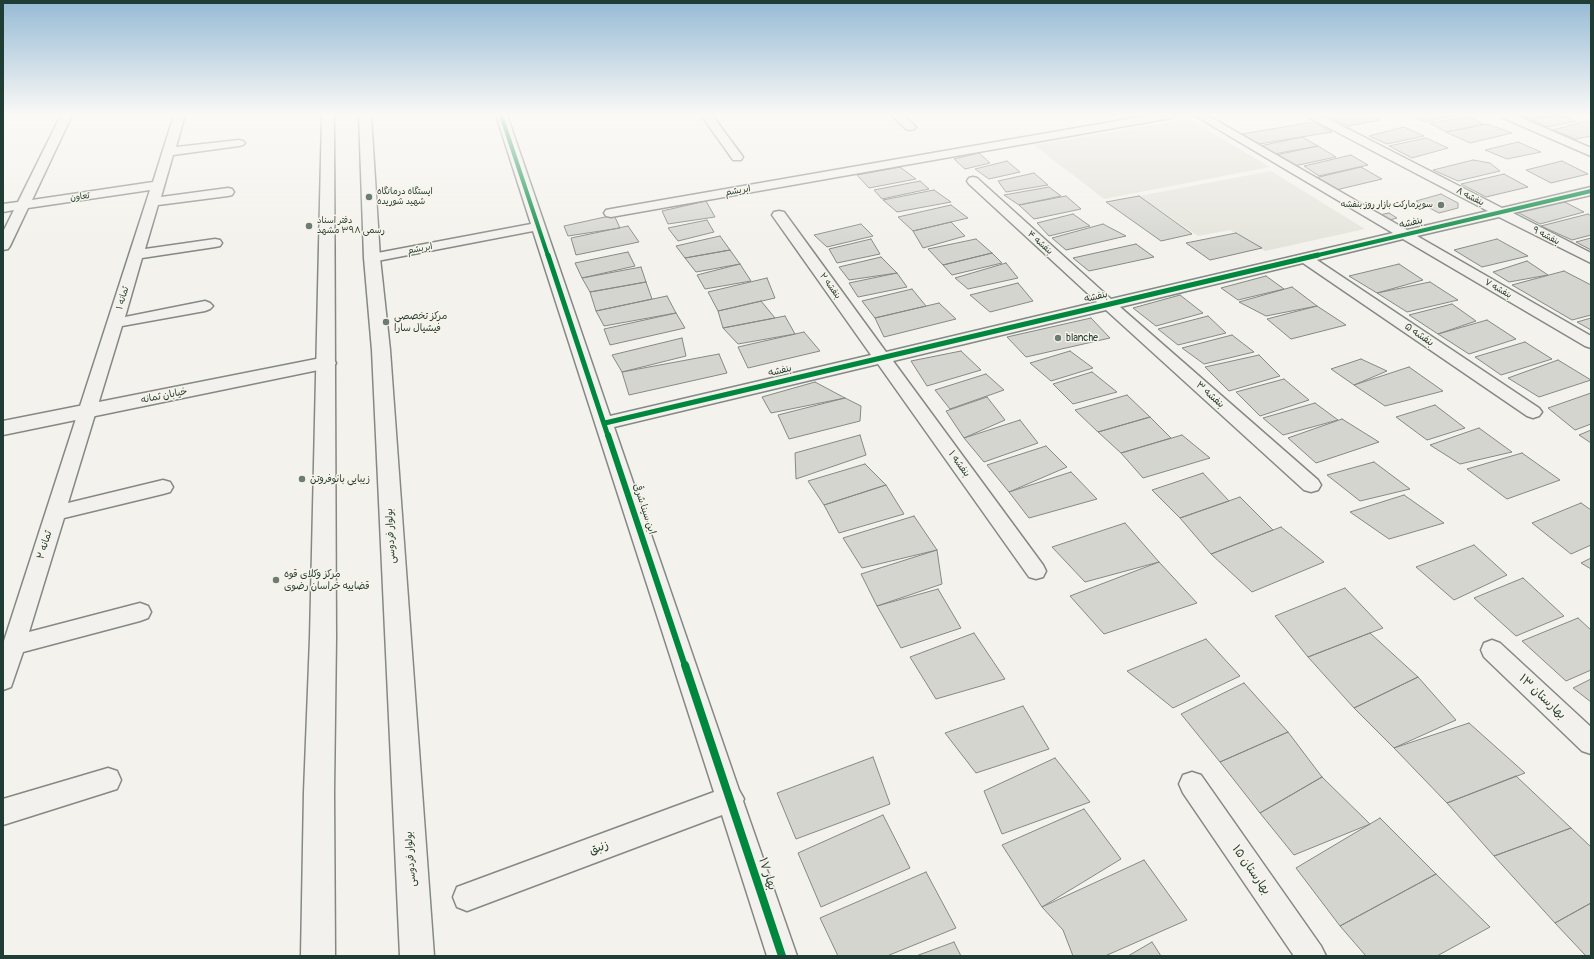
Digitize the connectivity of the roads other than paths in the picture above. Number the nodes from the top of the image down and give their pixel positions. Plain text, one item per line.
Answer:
1 (45, 160) edge
2 (166, 160) edge
3 (328, 160) edge
4 (367, 160) edge
5 (516, 160) edge
6 (915, 160) edge
7 (1276, 160) edge
8 (1399, 160) edge
9 (972, 181) dead end
10 (158, 185) junction
11 (1591, 191) edge
12 (228, 192) dead end
13 (153, 202) junction
14 (23, 205) junction
15 (3, 208) edge
16 (1500, 212) junction
17 (611, 213) dead end
18 (779, 215) dead end
19 (539, 226) junction
20 (1405, 235) junction
21 (215, 243) dead end
22 (3, 246) edge
23 (136, 255) junction
24 (372, 258) junction
25 (1305, 258) junction
26 (1591, 259) edge
27 (1108, 304) junction
28 (205, 306) dead end
29 (115, 322) junction
30 (1591, 343) edge
31 (882, 358) junction
32 (326, 363) junction
33 (87, 411) junction
34 (1533, 412) dead end
35 (605, 423) junction
36 (3, 428) edge
37 (1311, 485) dead end
38 (164, 487) dead end
39 (55, 513) junction
40 (1036, 571) dead end
41 (140, 612) dead end
42 (14, 645) junction
43 (1492, 650) dead end
44 (3, 680) edge
45 (1591, 743) edge
46 (108, 780) dead end
47 (1192, 784) dead end
48 (731, 799) junction
49 (3, 812) edge
50 (467, 897) dead end
51 (318, 956) edge
52 (417, 956) edge
53 (782, 956) edge
54 (1310, 956) edge

1 - 14 street
2 - 10 street, ثمانه ۱
3 - 32 main road
4 - 24 main road, بولوار فردوسی
5 - 19 street, ابن سینا شرقی
6 - 17 street, ابریشم
7 - 20 street, بنفشه ۷
8 - 16 street, بنفشه ۸
9 - 27 street, بنفشه ۴
10 - 13 street, ثمانه ۱
10 - 14 street, تعاون
11 - 16 street, بنفشه
12 - 13 street
13 - 23 street, ثمانه ۱
14 - 15 street, تعاون
14 - 22 street
16 - 20 street, بنفشه
16 - 26 street, بنفشه ۹
18 - 31 street, بنفشه ۲
19 - 24 street, ابریشم
19 - 35 street, ابن سینا شرقی
20 - 25 street, بنفشه
20 - 30 street, بنفشه ۷
21 - 23 street
23 - 29 street, ثمانه ۱
24 - 52 main road, بولوار فردوسی
25 - 27 street, بنفشه
25 - 34 street, بنفشه ۵
27 - 31 street, بنفشه
27 - 37 street, بنفشه ۳
28 - 29 street
29 - 33 street, ثمانه ۱
31 - 35 street, بنفشه
31 - 40 street, بنفشه ۱
32 - 33 main road, خیابان ثمانه
32 - 51 main road
33 - 36 main road, خیابان ثمانه
33 - 39 street, ثمانه ۲
35 - 48 street, ابن سینا شرقی
38 - 39 street
39 - 42 street, ثمانه ۲
41 - 42 street
42 - 44 street, ثمانه ۲
43 - 45 street, بهارستان ۱۳
46 - 49 street
47 - 54 street, بهارستان ۱۵
48 - 50 street, زنبق
48 - 53 street, بهار ۱۷

